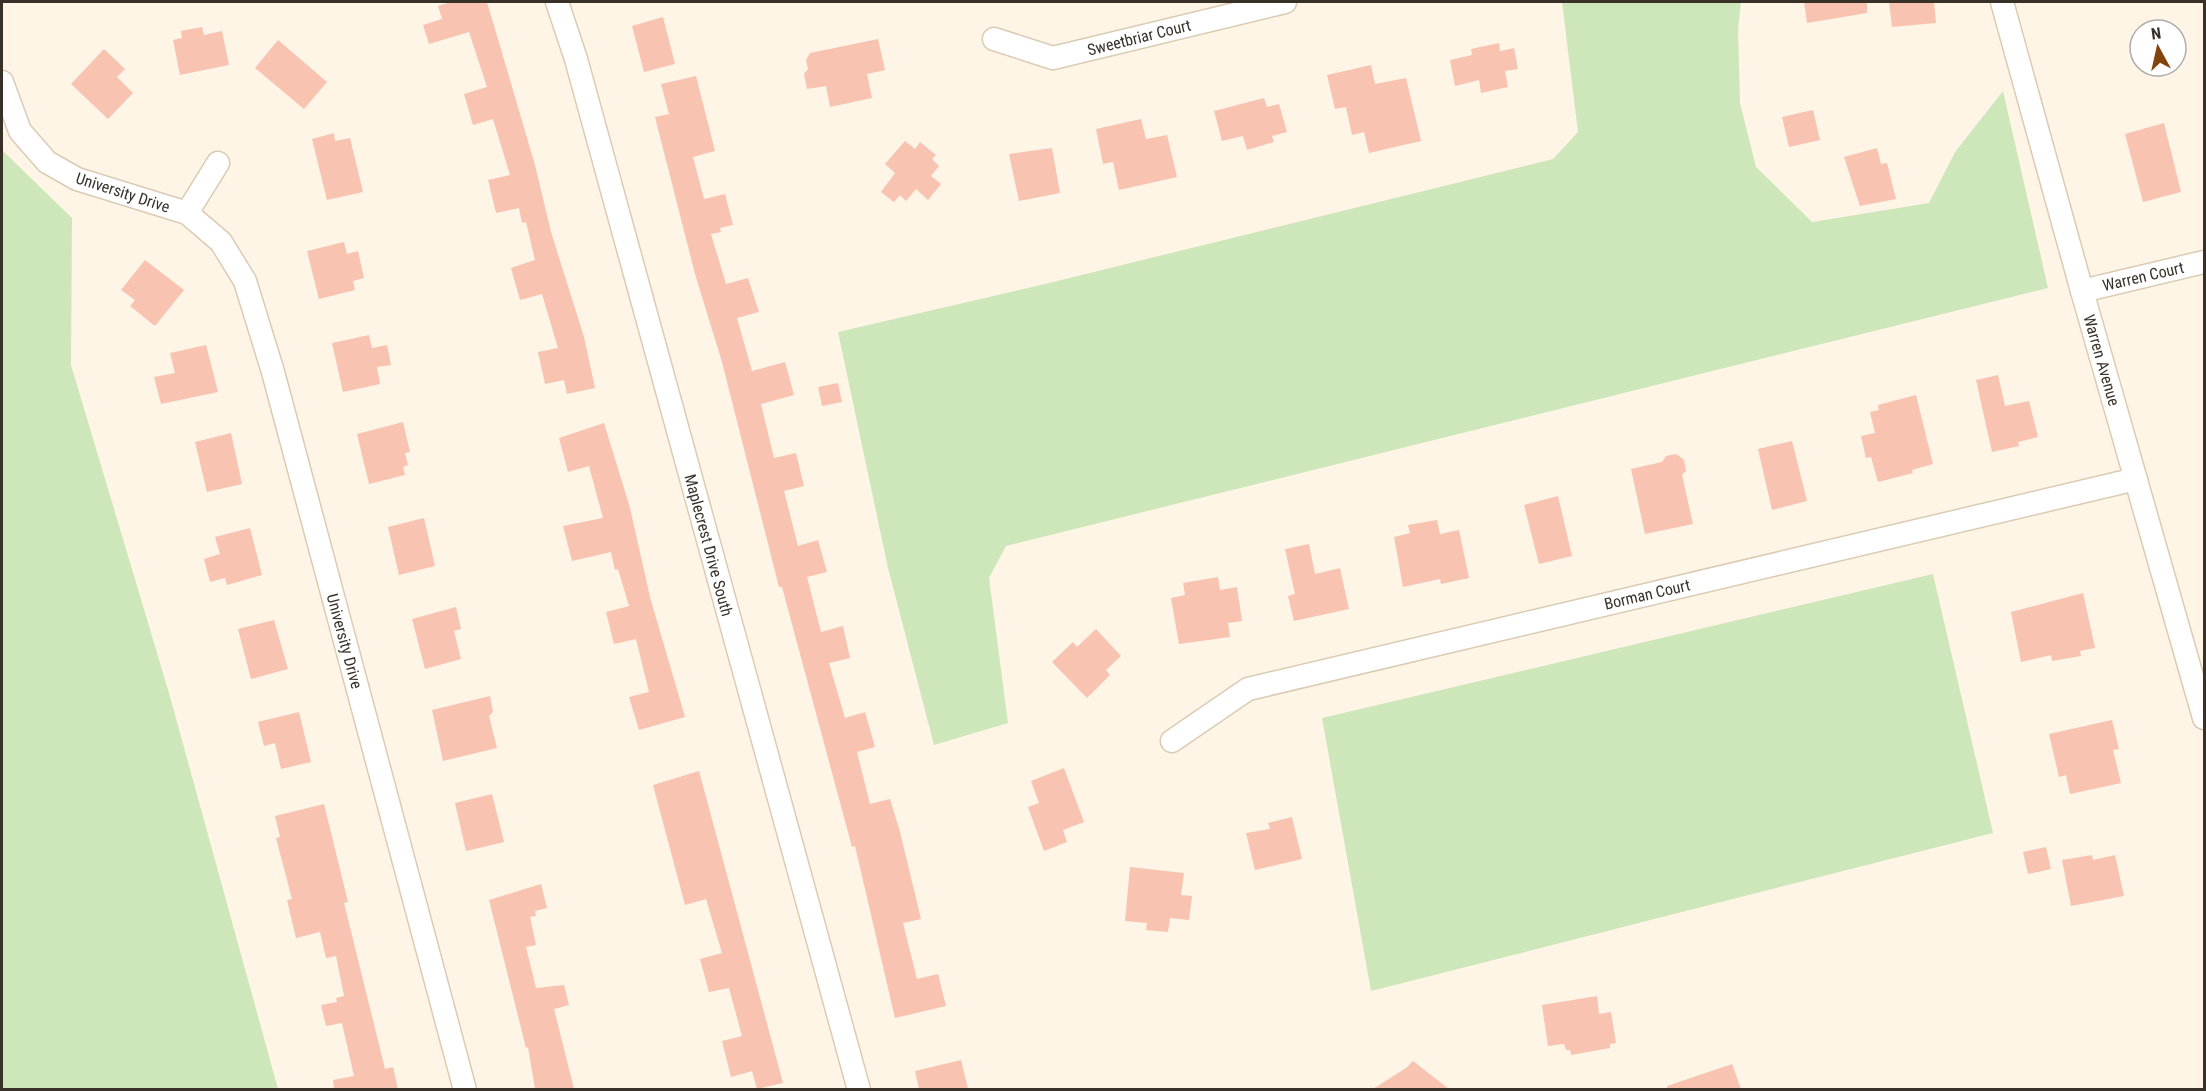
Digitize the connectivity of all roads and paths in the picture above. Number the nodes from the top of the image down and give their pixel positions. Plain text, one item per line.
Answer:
1 (557, 2) edge
2 (1285, 2) edge
3 (2002, 2) edge
4 (994, 39) dead end
5 (2, 82) edge
6 (218, 163) dead end
7 (187, 213) junction
8 (2205, 262) edge
9 (2082, 291) junction
10 (2136, 479) junction
11 (2205, 718) edge
12 (1172, 741) dead end
13 (465, 1089) edge
14 (859, 1089) edge

1 - 14 street, Maplecrest Drive South
2 - 4 street, Sweetbriar Court
3 - 9 street, Warren Avenue
5 - 7 street, University Drive
6 - 7 street, University Drive
7 - 13 street, University Drive
8 - 9 street, Warren Court
9 - 10 street, Warren Avenue
10 - 11 street, Warren Avenue
10 - 12 street, Borman Court

